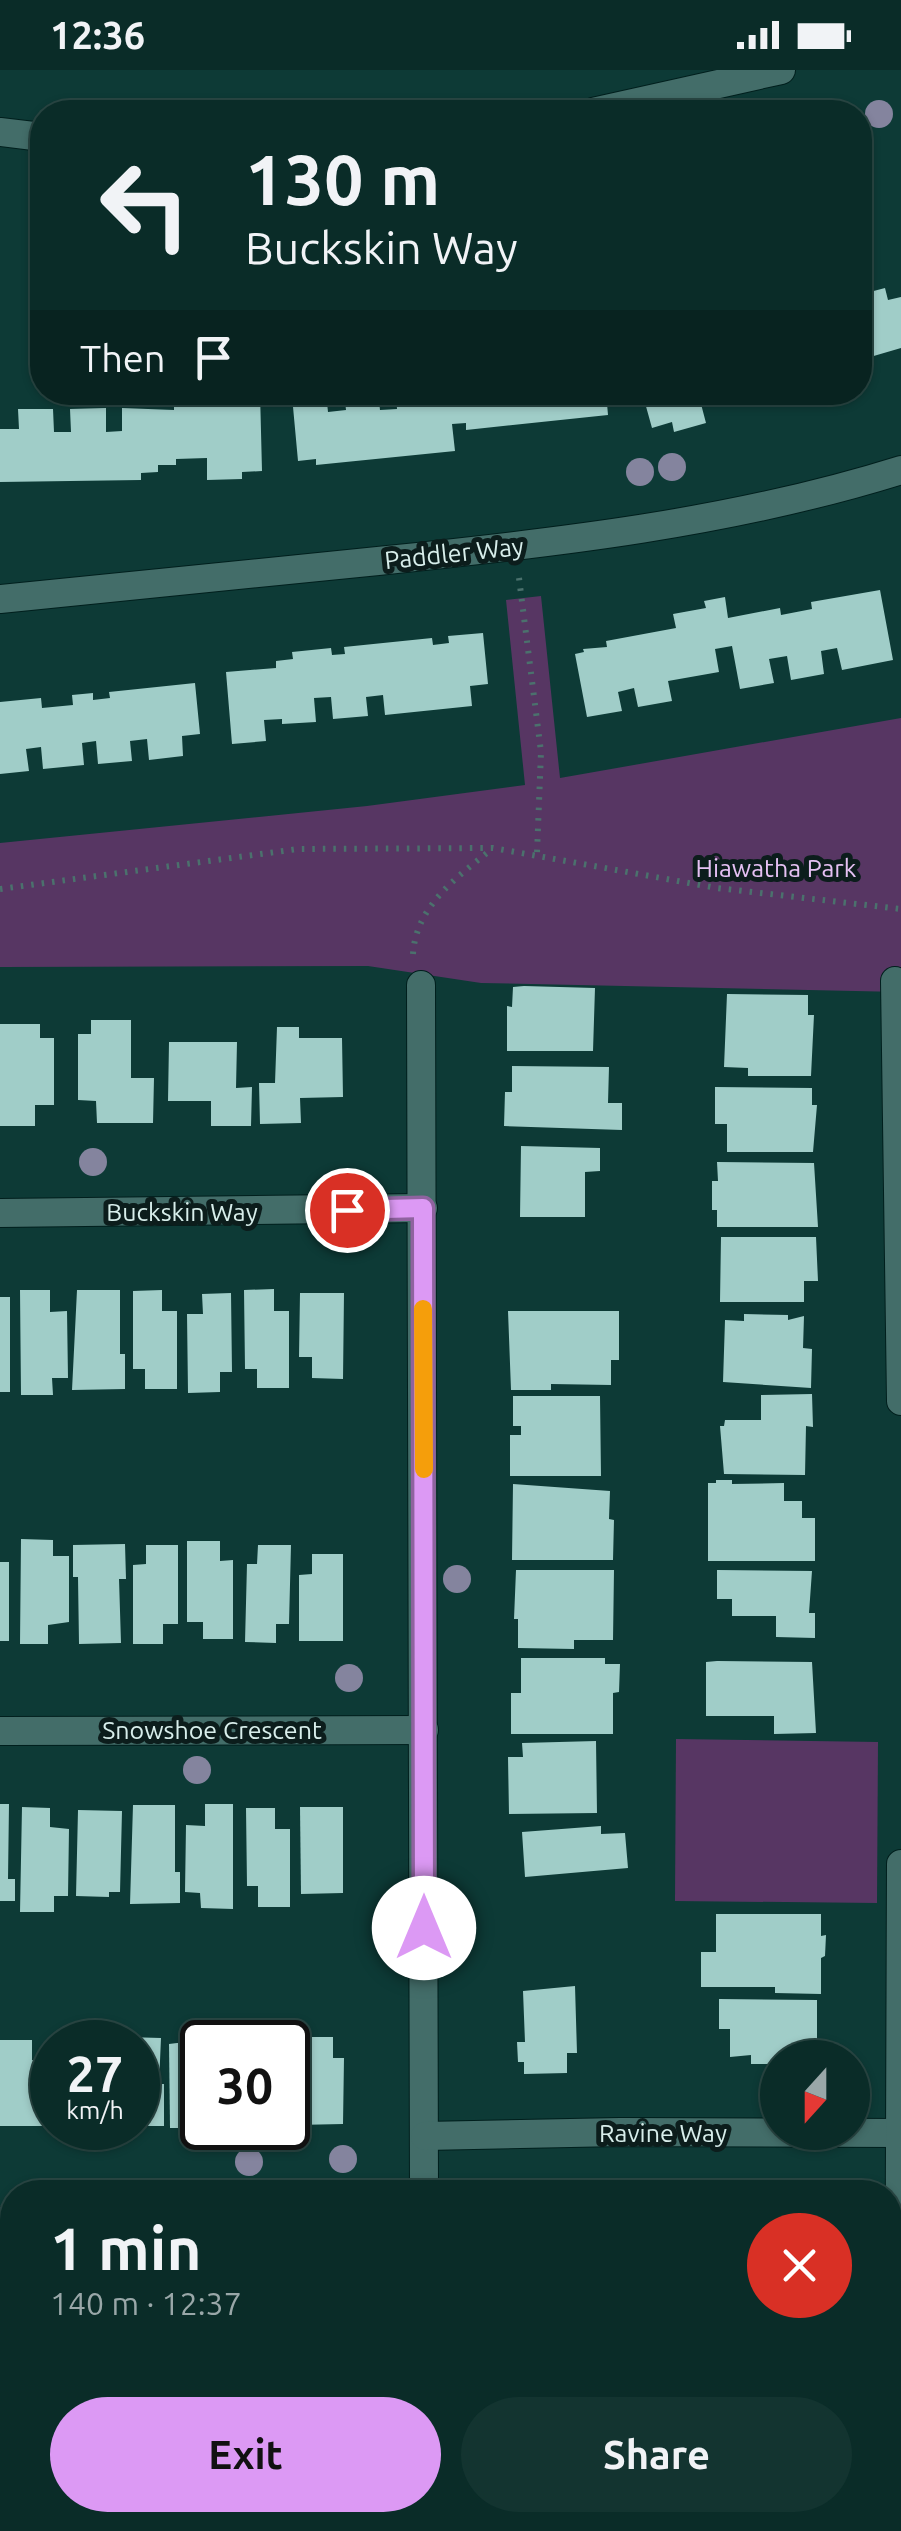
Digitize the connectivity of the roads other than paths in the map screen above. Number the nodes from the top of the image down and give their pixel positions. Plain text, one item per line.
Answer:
1 (782, 70) edge
2 (647, 100) edge
3 (0, 132) edge
4 (30, 136) edge
5 (901, 470) edge
6 (0, 598) edge
7 (895, 980) dead end
8 (422, 985) road end
9 (423, 1208) junction
10 (0, 1212) edge
11 (901, 1401) edge
12 (424, 1730) junction
13 (0, 1731) edge
14 (901, 1864) edge
15 (900, 2134) edge
16 (426, 2136) junction
17 (424, 2180) edge
18 (900, 2180) edge

1 - 2 street
3 - 4 street
5 - 6 street, Paddler Way
7 - 11 street
8 - 9 street
9 - 10 street, Buckskin Way
9 - 12 street
12 - 13 street, Snowshoe Crescent
12 - 16 street
14 - 15 street
15 - 16 street, Ravine Way
15 - 18 street
16 - 17 street

